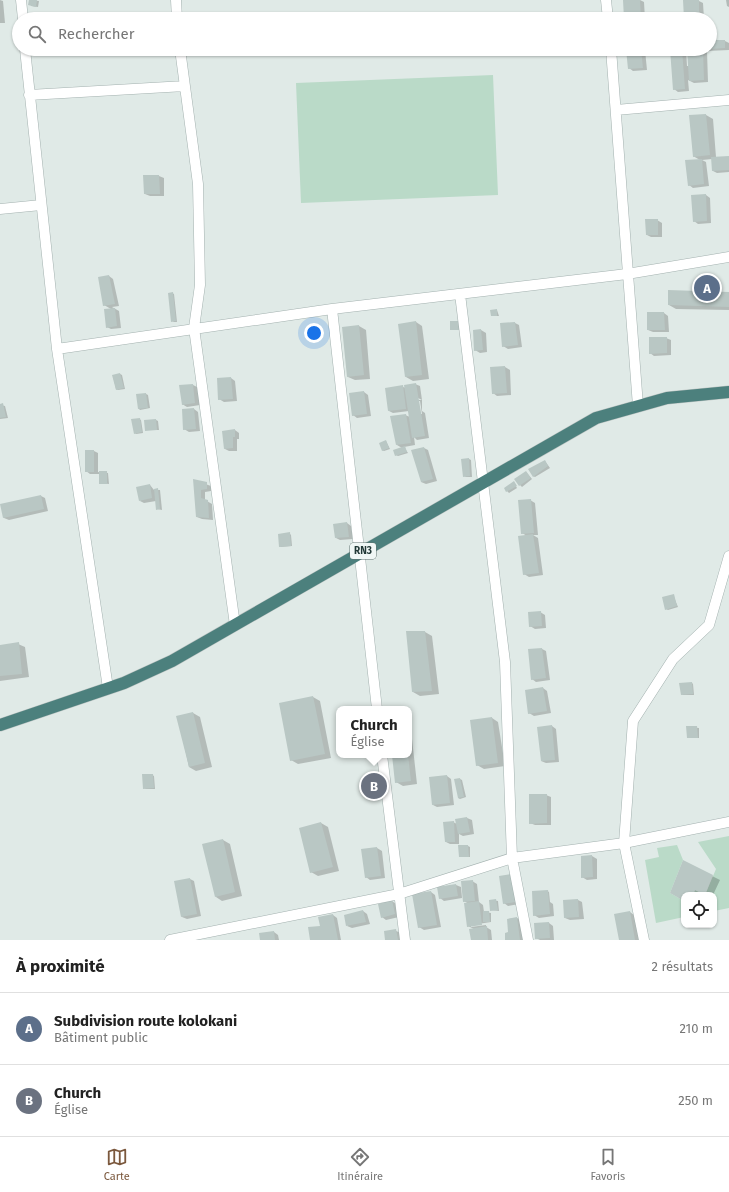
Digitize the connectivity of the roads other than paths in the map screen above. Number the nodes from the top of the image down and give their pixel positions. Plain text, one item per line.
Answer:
1 (21, 0) edge
2 (176, 0) edge
3 (606, 0) edge
4 (22, 12) edge
5 (177, 12) edge
6 (607, 12) edge
7 (26, 56) edge
8 (181, 56) edge
9 (611, 56) edge
10 (185, 86) junction
11 (29, 95) junction
12 (729, 100) edge
13 (616, 110) junction
14 (41, 205) junction
15 (0, 209) edge
16 (729, 257) edge
17 (627, 274) junction
18 (460, 294) junction
19 (332, 309) junction
20 (194, 328) junction
21 (58, 349) junction
22 (729, 392) edge
23 (638, 406) junction
24 (484, 481) junction
25 (358, 554) junction
26 (729, 556) edge
27 (235, 625) junction
28 (108, 688) junction
29 (377, 706) edge
30 (0, 725) edge
31 (382, 758) edge
32 (729, 822) edge
33 (624, 843) junction
34 (512, 858) junction
35 (399, 894) junction
36 (170, 940) edge
37 (404, 940) edge
38 (528, 940) edge
39 (644, 940) edge

1 - 4 street
2 - 5 street
3 - 6 street
7 - 11 street
8 - 10 street
9 - 13 street
10 - 11 street
10 - 20 street
11 - 14 street
12 - 13 street
13 - 17 street
14 - 15 street
14 - 21 street
16 - 17 street
17 - 18 street
17 - 23 street
18 - 19 street
18 - 24 street
19 - 20 street
19 - 25 street
20 - 21 street
20 - 27 street
21 - 28 street
22 - 23 highway, RN3
23 - 24 highway, RN3
24 - 25 highway, RN3
24 - 34 street
25 - 27 highway, RN3
25 - 29 street
26 - 33 street
27 - 28 highway, RN3
28 - 30 highway, RN3
31 - 35 street
32 - 33 street
33 - 34 street
33 - 39 street
34 - 35 street
34 - 38 street
35 - 36 street
35 - 37 street

